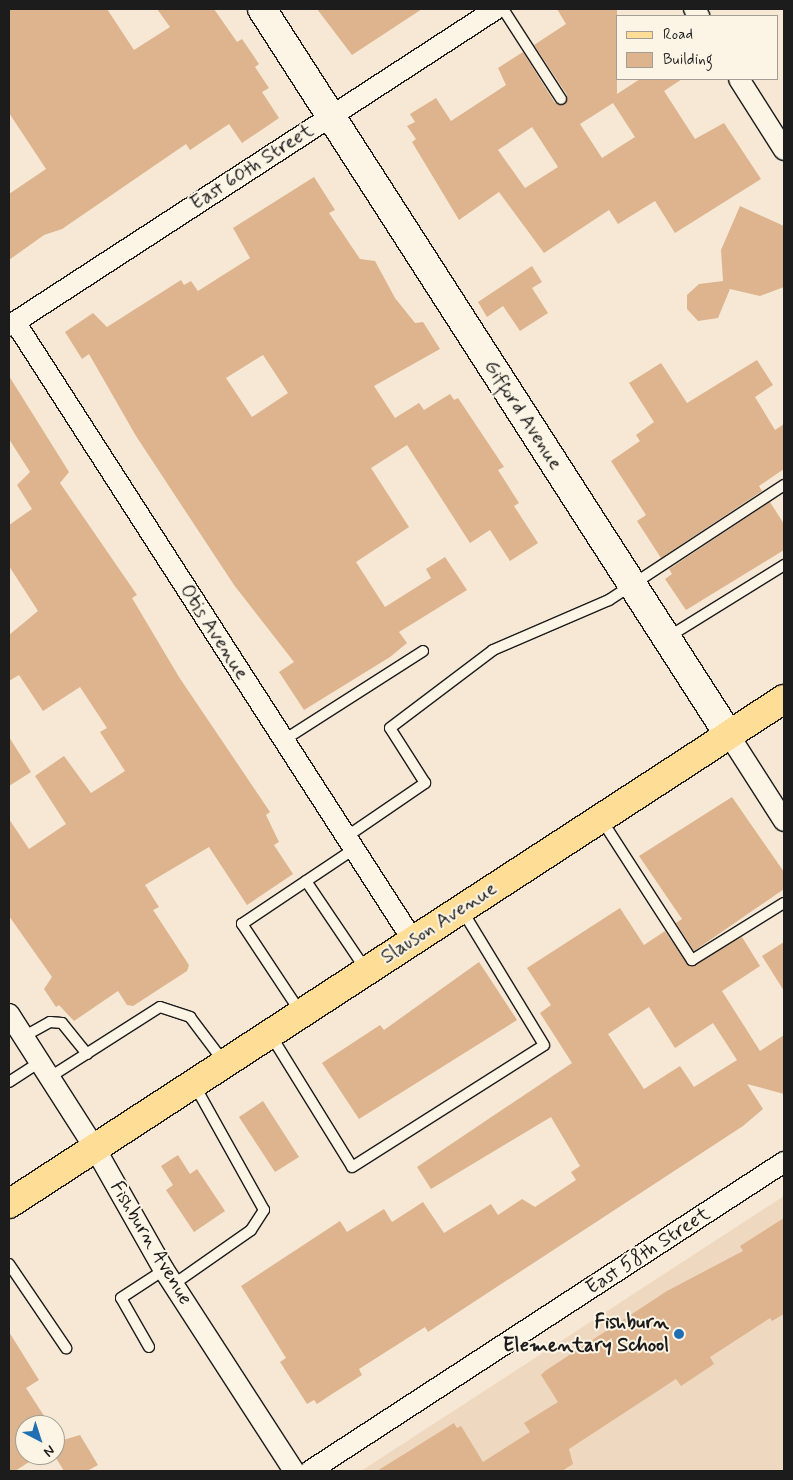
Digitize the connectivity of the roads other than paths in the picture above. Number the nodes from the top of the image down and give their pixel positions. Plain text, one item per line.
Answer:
1 (262, 9) edge
2 (496, 9) edge
3 (503, 9) edge
4 (740, 80) edge
5 (561, 99) dead end
6 (331, 116) junction
7 (784, 150) edge
8 (12, 324) edge
9 (784, 485) edge
10 (784, 565) edge
11 (632, 585) junction
12 (667, 638) junction
13 (423, 651) dead end
14 (784, 699) edge
15 (729, 735) junction
16 (284, 740) junction
17 (601, 818) junction
18 (784, 820) edge
19 (350, 843) junction
20 (306, 881) junction
21 (784, 902) edge
22 (461, 909) junction
23 (414, 942) junction
24 (367, 970) junction
25 (301, 1013) junction
26 (9, 1014) edge
27 (270, 1034) junction
28 (23, 1036) junction
29 (87, 1054) junction
30 (225, 1063) junction
31 (45, 1069) junction
32 (9, 1082) edge
33 (194, 1083) junction
34 (96, 1150) junction
35 (784, 1162) edge
36 (9, 1204) edge
37 (9, 1264) edge
38 (169, 1277) junction
39 (149, 1347) dead end
40 (66, 1348) dead end
41 (294, 1471) edge
42 (310, 1471) edge

1 - 6 street, Gifford Avenue
2 - 6 street, East 60th Street
3 - 5 lane
4 - 7 street
6 - 8 street, East 60th Street
6 - 11 street, Gifford Avenue
8 - 16 street, Otis Avenue
9 - 11 lane
10 - 12 lane
11 - 12 street, Gifford Avenue
11 - 19 lane
12 - 15 street, Gifford Avenue
13 - 16 lane
14 - 15 main road, Slauson Avenue
15 - 17 main road, Slauson Avenue
15 - 18 street, Gifford Avenue
16 - 19 street, Otis Avenue
17 - 21 lane
17 - 22 main road, Slauson Avenue
19 - 20 lane
19 - 23 street, Otis Avenue
20 - 24 lane
20 - 25 lane
22 - 23 main road, Slauson Avenue
22 - 27 lane
23 - 24 main road, Slauson Avenue
24 - 25 main road, Slauson Avenue
25 - 27 main road, Slauson Avenue
26 - 28 street, Fishburn Avenue
27 - 30 main road, Slauson Avenue
28 - 29 lane
28 - 31 street, Fishburn Avenue
29 - 30 lane
29 - 31 lane
30 - 33 main road, Slauson Avenue
31 - 32 lane
31 - 34 street, Fishburn Avenue
33 - 34 main road, Slauson Avenue
33 - 38 lane
34 - 36 main road, Slauson Avenue
34 - 38 street, Fishburn Avenue
35 - 42 street, East 58th Street
37 - 40 lane
38 - 39 lane
38 - 41 street, Fishburn Avenue

